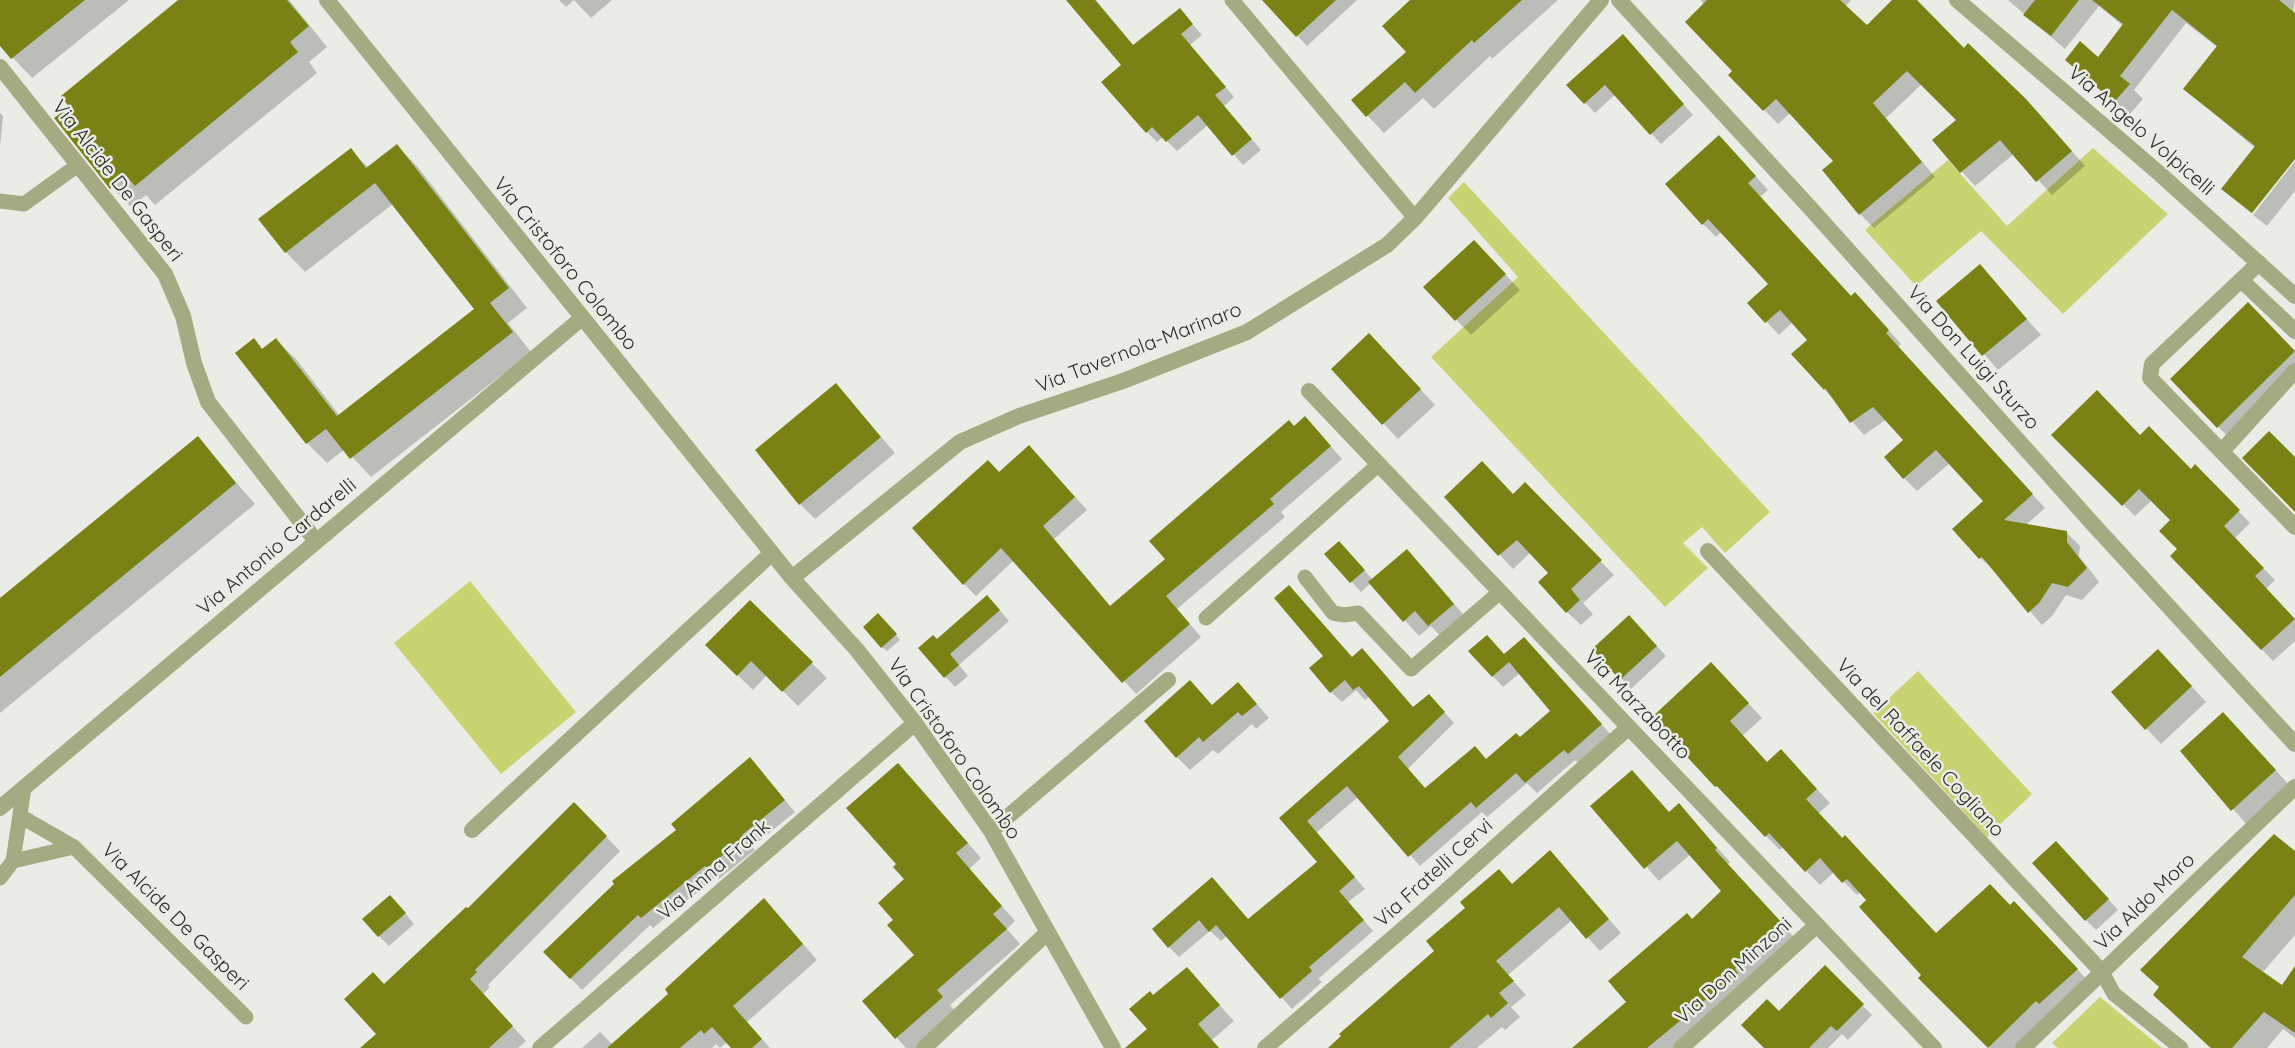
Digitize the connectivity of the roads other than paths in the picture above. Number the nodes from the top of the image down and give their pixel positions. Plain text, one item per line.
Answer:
1 (327, 0) edge
2 (1232, 0) edge
3 (1601, 0) edge
4 (1619, 0) edge
5 (1956, 0) edge
6 (0, 67) edge
7 (78, 165) junction
8 (0, 201) edge
9 (1415, 218) junction
10 (2259, 263) junction
11 (2241, 280) junction
12 (2295, 296) edge
13 (582, 318) junction
14 (2295, 331) edge
15 (2295, 371) edge
16 (1309, 391) dead end
17 (2222, 451) junction
18 (1378, 464) junction
19 (2295, 527) edge
20 (316, 541) junction
21 (1708, 551) dead end
22 (772, 554) junction
23 (1305, 577) dead end
24 (792, 578) junction
25 (1500, 592) junction
26 (1206, 618) dead end
27 (1168, 680) dead end
28 (915, 723) junction
29 (1629, 727) junction
30 (2295, 744) edge
31 (2295, 787) edge
32 (24, 788) junction
33 (0, 808) edge
34 (20, 816) junction
35 (472, 830) dead end
36 (991, 831) junction
37 (74, 847) junction
38 (14, 861) junction
39 (0, 878) edge
40 (1817, 925) junction
41 (1047, 933) junction
42 (2102, 972) junction
43 (246, 1017) dead end
44 (540, 1048) edge
45 (924, 1048) edge
46 (1113, 1048) edge
47 (1265, 1048) edge
48 (1680, 1048) edge
49 (1934, 1048) edge
50 (2023, 1048) edge
51 (2181, 1048) edge

1 - 13 street, Via Cristoforo Colombo
2 - 9 lane
3 - 9 street, Via Tavernola-Marinaro
4 - 30 street, Via Don Luigi Sturzo
5 - 10 street, Via Angelo Volpicelli
6 - 7 street, Via Alcide De Gasperi
7 - 8 lane
7 - 20 street, Via Alcide De Gasperi
9 - 24 street, Via Tavernola-Marinaro
10 - 11 street
10 - 12 street, Via Angelo Volpicelli
11 - 14 street
11 - 17 street
13 - 20 street, Via Antonio Cardarelli
13 - 22 street, Via Cristoforo Colombo
15 - 17 street
16 - 18 street, Via Marzabotto
17 - 19 street
18 - 25 street, Via Marzabotto
18 - 26 lane
20 - 32 street, Via Antonio Cardarelli
21 - 42 street, Via del Raffaele Cogliano
22 - 24 street, Via Cristoforo Colombo
22 - 35 street
23 - 25 lane
24 - 28 street, Via Cristoforo Colombo
25 - 29 street, Via Marzabotto
27 - 36 street
28 - 36 street, Via Cristoforo Colombo
28 - 44 street, Via Anna Frank
29 - 40 street, Via Marzabotto
29 - 47 street, Via Fratelli Cervi
31 - 42 street, Via Aldo Moro
32 - 33 street, Via Antonio Cardarelli
32 - 34 lane
34 - 37 lane, Via Alcide De Gasperi
34 - 38 lane
36 - 41 street, Via Cristoforo Colombo
37 - 38 lane, Via Alcide De Gasperi
37 - 43 lane, Via Alcide De Gasperi
38 - 39 lane
40 - 48 street, Via Don Minzoni
40 - 49 street, Via Marzabotto
41 - 45 street
41 - 46 street, Via Cristoforo Colombo
42 - 50 street, Via Aldo Moro
42 - 51 lane

